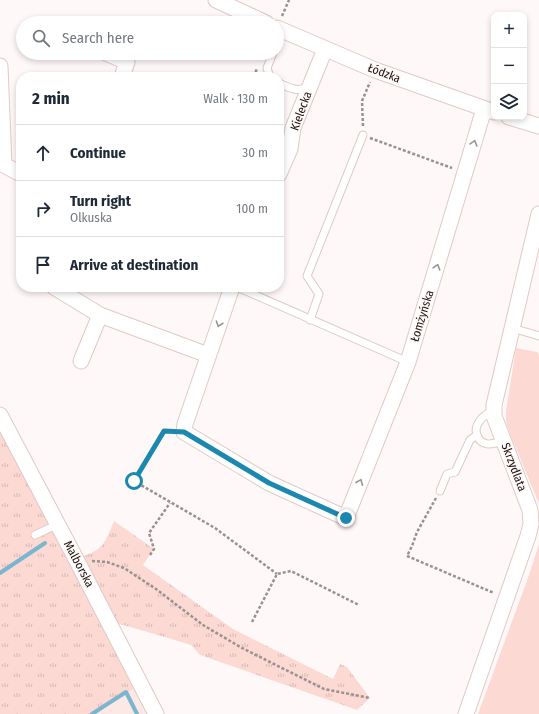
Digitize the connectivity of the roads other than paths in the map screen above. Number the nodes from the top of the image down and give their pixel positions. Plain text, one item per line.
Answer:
1 (216, 0) edge
2 (250, 16) edge
3 (284, 32) edge
4 (325, 49) junction
5 (122, 60) edge
6 (270, 60) edge
7 (0, 66) edge
8 (124, 72) edge
9 (268, 72) edge
10 (284, 85) edge
11 (310, 85) junction
12 (489, 110) edge
13 (519, 120) edge
14 (539, 126) edge
15 (364, 135) road end
16 (284, 163) edge
17 (16, 171) edge
18 (539, 214) edge
19 (62, 292) edge
20 (230, 292) edge
21 (248, 292) edge
22 (100, 315) junction
23 (310, 320) junction
24 (512, 328) junction
25 (539, 336) edge
26 (208, 355) junction
27 (81, 361) dead end
28 (408, 362) junction
29 (494, 410) junction
30 (0, 417) edge
31 (477, 435) junction
32 (504, 441) junction
33 (440, 491) road end
34 (58, 524) junction
35 (35, 535) dead end
36 (156, 714) edge
37 (466, 714) edge

1 - 2 street, Łódzka
3 - 4 street, Łódzka
4 - 11 street, Kielecka
4 - 12 street, Łódzka
5 - 8 street
6 - 9 lane
7 - 17 street
10 - 11 lane
11 - 16 street, Kielecka
28 -> 12 street, Łomżyńska
13 - 14 street
15 - 23 lane
18 - 24 street, Skrzydlata
19 - 22 street
20 -> 26 street
21 - 23 lane
22 - 26 street
22 - 27 street
23 - 28 lane
24 - 25 lane
24 - 29 street, Skrzydlata
26 -> 28 street, Łomżyńska
29 - 31 lane
29 - 32 street, Skrzydlata
30 - 34 street, Malborska
31 - 32 lane
31 - 33 lane
32 - 37 street, Skrzydlata
34 - 35 lane
34 - 36 street, Malborska

